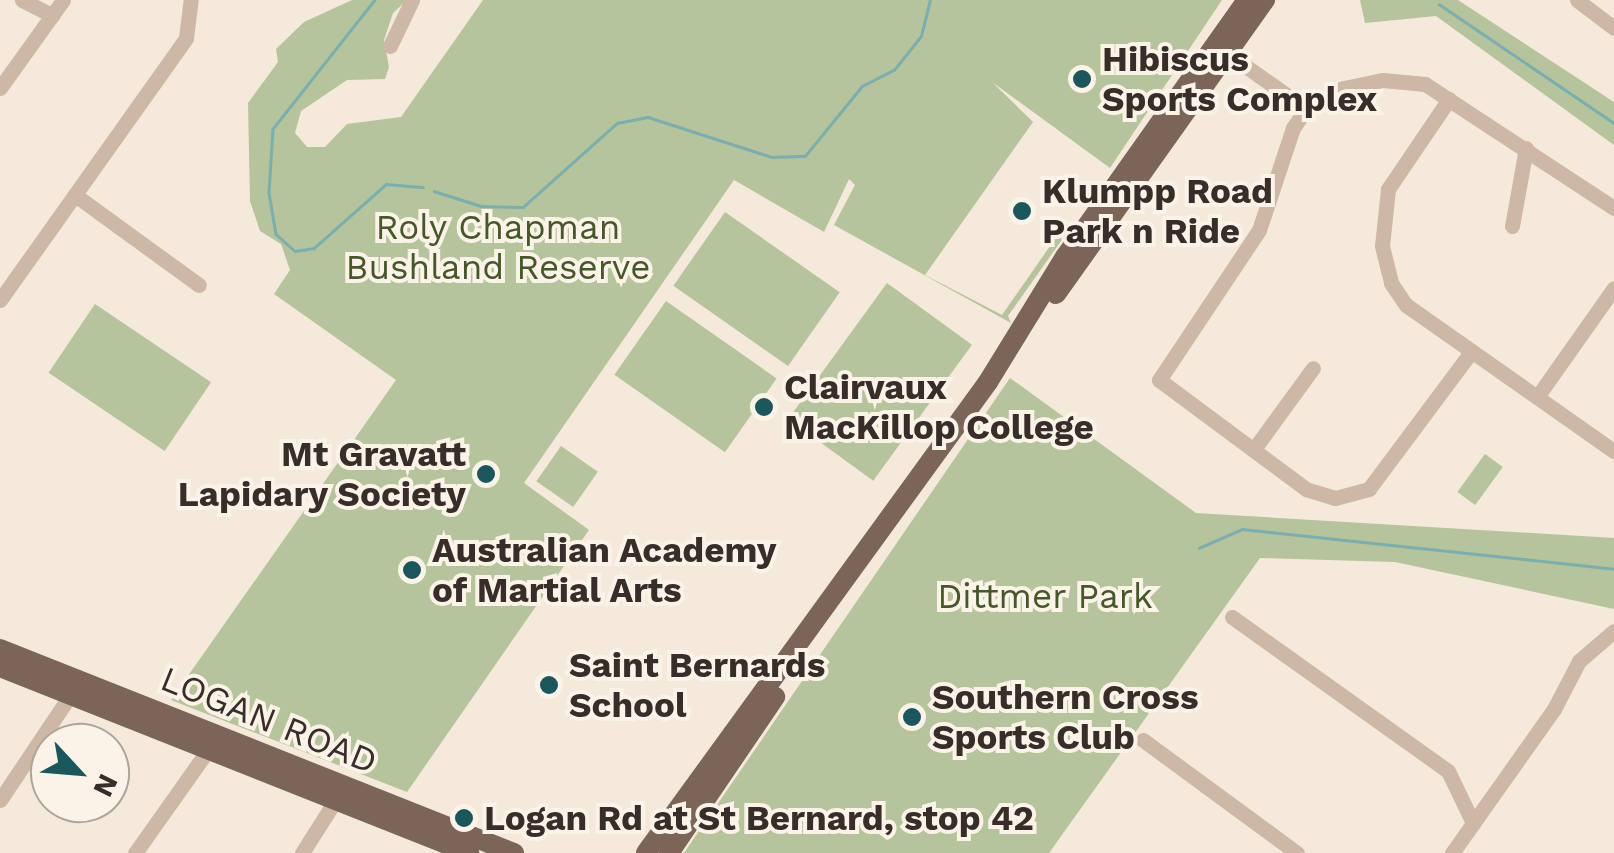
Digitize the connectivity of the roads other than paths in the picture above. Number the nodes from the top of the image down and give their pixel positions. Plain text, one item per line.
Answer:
1 (22, 0) edge
2 (63, 0) edge
3 (192, 0) edge
4 (412, 0) edge
5 (1247, 0) edge
6 (1265, 0) edge
7 (1577, 0) edge
8 (52, 15) junction
9 (1614, 28) edge
10 (390, 46) dead end
11 (1222, 49) junction
12 (0, 88) edge
13 (1449, 99) junction
14 (1306, 109) junction
15 (1526, 148) junction
16 (74, 195) junction
17 (1614, 208) edge
18 (1512, 226) dead end
19 (200, 285) dead end
20 (1614, 288) edge
21 (0, 300) edge
22 (1471, 352) junction
23 (1313, 368) dead end
24 (1537, 398) junction
25 (1254, 449) junction
26 (1614, 451) edge
27 (1232, 617) dead end
28 (1614, 631) edge
29 (0, 649) edge
30 (792, 658) junction
31 (0, 667) edge
32 (75, 688) junction
33 (1142, 740) dead end
34 (208, 750) junction
35 (310, 790) junction
36 (341, 793) junction
37 (0, 800) edge
38 (1473, 823) junction
39 (315, 835) junction
40 (135, 853) edge
41 (302, 853) edge
42 (469, 853) edge
43 (514, 853) edge
44 (646, 853) edge
45 (669, 853) edge
46 (1297, 853) edge
47 (1452, 853) edge

1 - 8 street
2 - 8 street
3 - 16 street
4 - 10 street
5 - 11 main road
6 - 11 main road
7 - 9 street
8 - 12 street
11 - 14 street
11 - 30 main road
13 - 14 street
13 - 15 street
13 - 22 street
14 - 25 street
15 - 17 street
15 - 18 street
16 - 19 street
16 - 21 street
20 - 24 street
22 - 24 street
22 - 25 street
23 - 25 street
24 - 26 street
27 - 38 street
28 - 38 street
29 - 32 main road, LOGAN ROAD
30 - 44 main road
30 - 45 main road
31 - 32 main road, LOGAN ROAD
32 - 34 main road, LOGAN ROAD
32 - 36 main road, LOGAN ROAD
32 - 37 street
33 - 46 street
34 - 35 main road, LOGAN ROAD
34 - 40 street
35 - 36 main road, LOGAN ROAD
35 - 39 street
36 - 39 street
36 - 42 main road, LOGAN ROAD
36 - 43 main road, LOGAN ROAD
38 - 47 street
39 - 41 street

